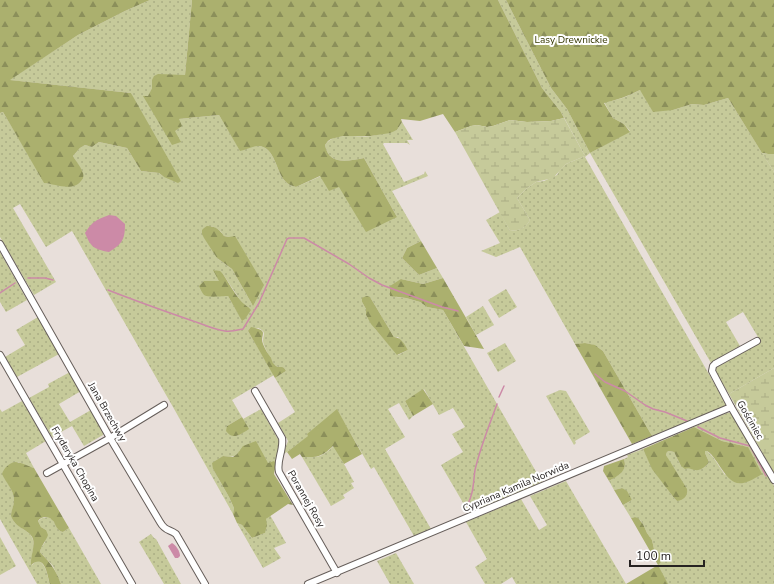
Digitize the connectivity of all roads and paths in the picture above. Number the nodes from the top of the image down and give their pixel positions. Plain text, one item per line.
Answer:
1 (0, 244) edge
2 (757, 341) dead end
3 (0, 355) edge
4 (255, 390) dead end
5 (164, 405) dead end
6 (731, 407) junction
7 (110, 438) junction
8 (63, 464) junction
9 (47, 473) dead end
10 (774, 480) edge
11 (337, 572) junction
12 (132, 584) edge
13 (205, 584) edge
14 (308, 584) edge

1 - 7 street, Jana Brzechwy
2 - 6 street, Gościniec
3 - 8 street, Fryderyka Chopina
4 - 11 street, Porannej Rosy
5 - 7 street
6 - 10 street, Gościniec
6 - 11 street, Cypriana Kamila Norwida
7 - 8 street
7 - 13 street, Jana Brzechwy
8 - 9 street
8 - 12 street, Fryderyka Chopina
11 - 14 street, Cypriana Kamila Norwida

